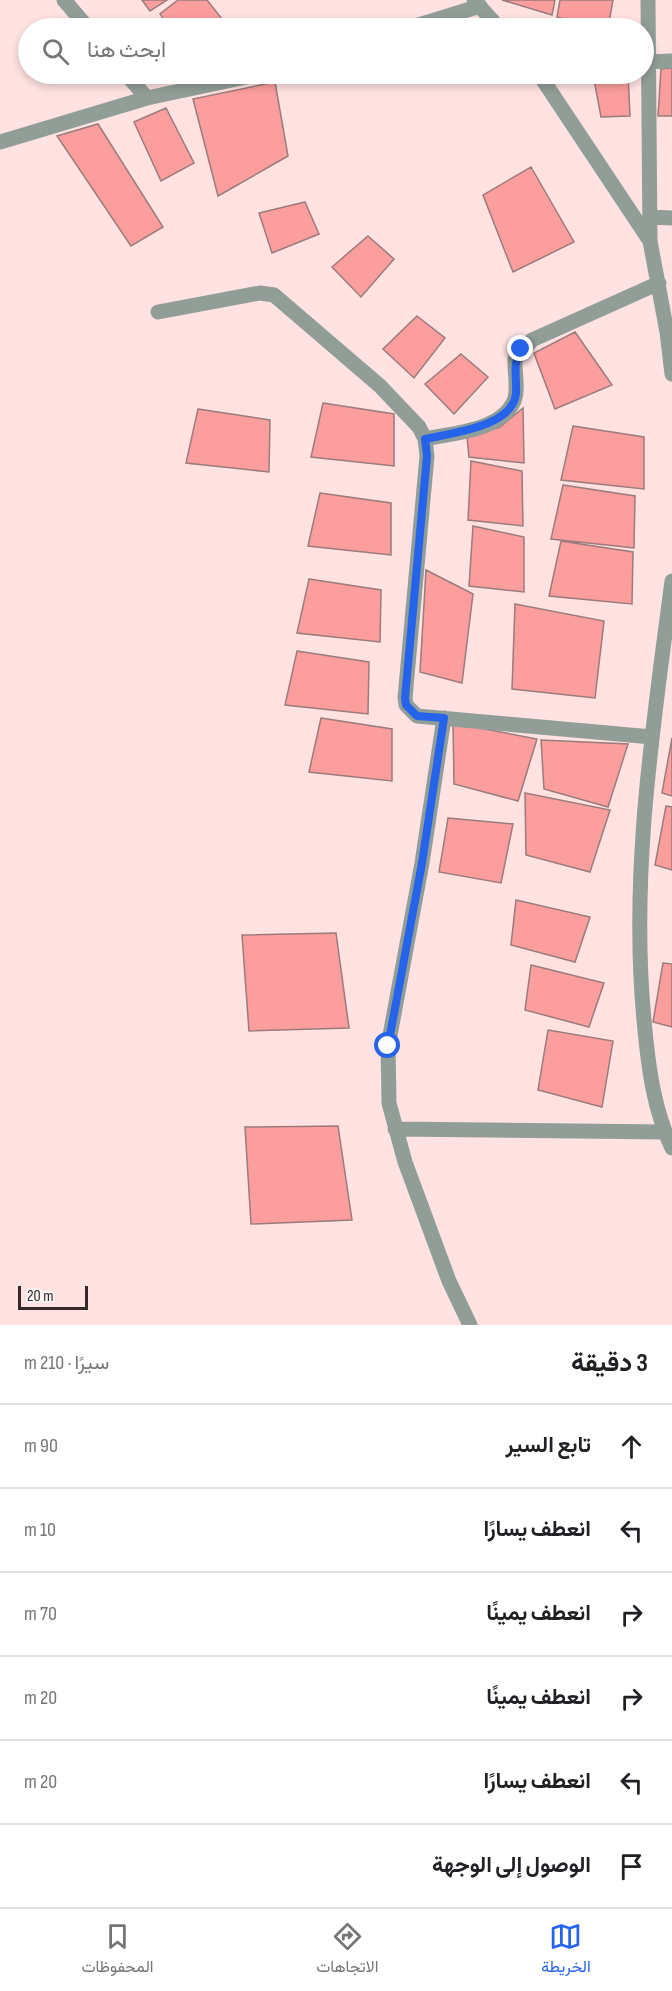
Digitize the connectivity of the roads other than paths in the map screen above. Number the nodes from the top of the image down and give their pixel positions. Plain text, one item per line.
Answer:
1 (64, 0) edge
2 (648, 0) edge
3 (477, 3) edge
4 (79, 18) edge
5 (436, 18) edge
6 (490, 18) edge
7 (647, 18) edge
8 (672, 61) edge
9 (654, 62) edge
10 (135, 84) edge
11 (213, 84) edge
12 (546, 84) edge
13 (647, 84) edge
14 (147, 98) junction
15 (0, 142) edge
16 (650, 217) junction
17 (672, 218) edge
18 (650, 241) junction
19 (659, 283) junction
20 (158, 312) dead end
21 (672, 374) edge
22 (425, 439) junction
23 (672, 581) edge
24 (444, 718) junction
25 (652, 737) junction
26 (394, 1129) junction
27 (664, 1132) junction
28 (672, 1148) edge
29 (470, 1325) edge

1 - 4 street
2 - 7 street
3 - 5 street
3 - 6 street
8 - 9 street
10 - 14 street
11 - 14 street
12 - 18 street
13 - 16 street
14 - 15 street
16 - 17 street
16 - 18 street
18 - 19 street
19 - 21 street
19 - 22 street
20 - 22 street
22 - 24 street
23 - 25 street
24 - 25 street
24 - 26 street
25 - 27 street
26 - 27 street
26 - 29 street
27 - 28 street

